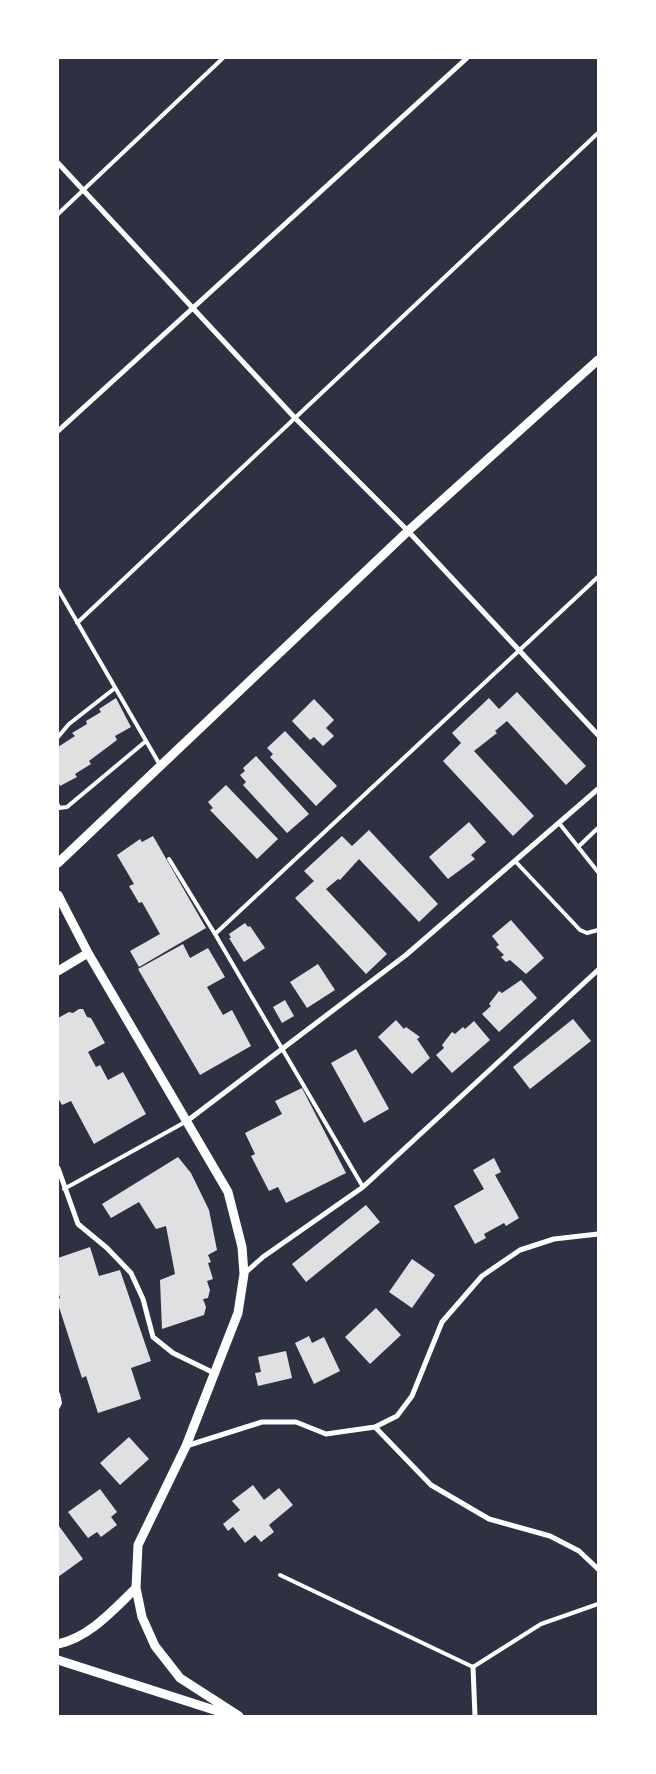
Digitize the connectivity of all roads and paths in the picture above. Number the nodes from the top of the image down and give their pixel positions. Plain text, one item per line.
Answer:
1 (223, 58) edge
2 (467, 58) edge
3 (598, 133) edge
4 (58, 163) edge
5 (82, 190) junction
6 (58, 214) edge
7 (194, 308) junction
8 (598, 360) edge
9 (295, 418) junction
10 (58, 430) edge
11 (408, 531) junction
12 (598, 578) edge
13 (58, 589) edge
14 (77, 623) junction
15 (520, 650) junction
16 (115, 688) junction
17 (598, 735) edge
18 (58, 737) edge
19 (146, 742) junction
20 (160, 765) junction
21 (598, 789) edge
22 (58, 805) edge
23 (559, 823) junction
24 (598, 828) edge
25 (578, 847) junction
26 (169, 859) dead end
27 (515, 861) junction
28 (58, 863) edge
29 (598, 872) edge
30 (58, 895) edge
31 (598, 930) edge
32 (216, 934) junction
33 (88, 953) junction
34 (58, 970) edge
35 (598, 970) edge
36 (283, 1048) junction
37 (186, 1121) junction
38 (58, 1168) edge
39 (363, 1187) junction
40 (64, 1189) junction
41 (598, 1234) edge
42 (244, 1274) junction
43 (214, 1373) junction
44 (58, 1394) edge
45 (58, 1407) edge
46 (375, 1427) junction
47 (186, 1446) junction
48 (598, 1569) edge
49 (280, 1575) dead end
50 (136, 1588) junction
51 (598, 1604) edge
52 (58, 1644) edge
53 (58, 1660) edge
54 (473, 1667) junction
55 (233, 1716) edge
56 (239, 1716) edge
57 (475, 1716) edge

1 - 5 lane
2 - 7 street
3 - 9 lane
4 - 5 street
5 - 6 lane
5 - 7 street
7 - 9 street
7 - 10 street
8 - 11 street
9 - 11 street
9 - 14 lane
11 - 15 street
11 - 20 street
12 - 15 lane
13 - 14 lane
14 - 16 lane
15 - 17 street
15 - 32 lane
16 - 18 lane
16 - 19 lane
19 - 20 lane
19 - 22 lane
20 - 28 street
21 - 23 street
23 - 25 lane
23 - 27 street
24 - 25 lane
25 - 29 lane
26 - 32 lane
27 - 31 lane
27 - 36 street
30 - 33 street
32 - 36 lane
33 - 34 street
33 - 37 street
35 - 39 street
36 - 37 street
36 - 39 lane
37 - 40 lane
37 - 42 street
38 - 40 street
39 - 42 street
40 - 43 street
41 - 46 street
42 - 43 street
43 - 47 street
44 - 45 lane
46 - 47 street
46 - 48 street
47 - 50 street
49 - 54 lane
50 - 52 street
50 - 56 street
51 - 54 lane
53 - 55 street
54 - 57 street

